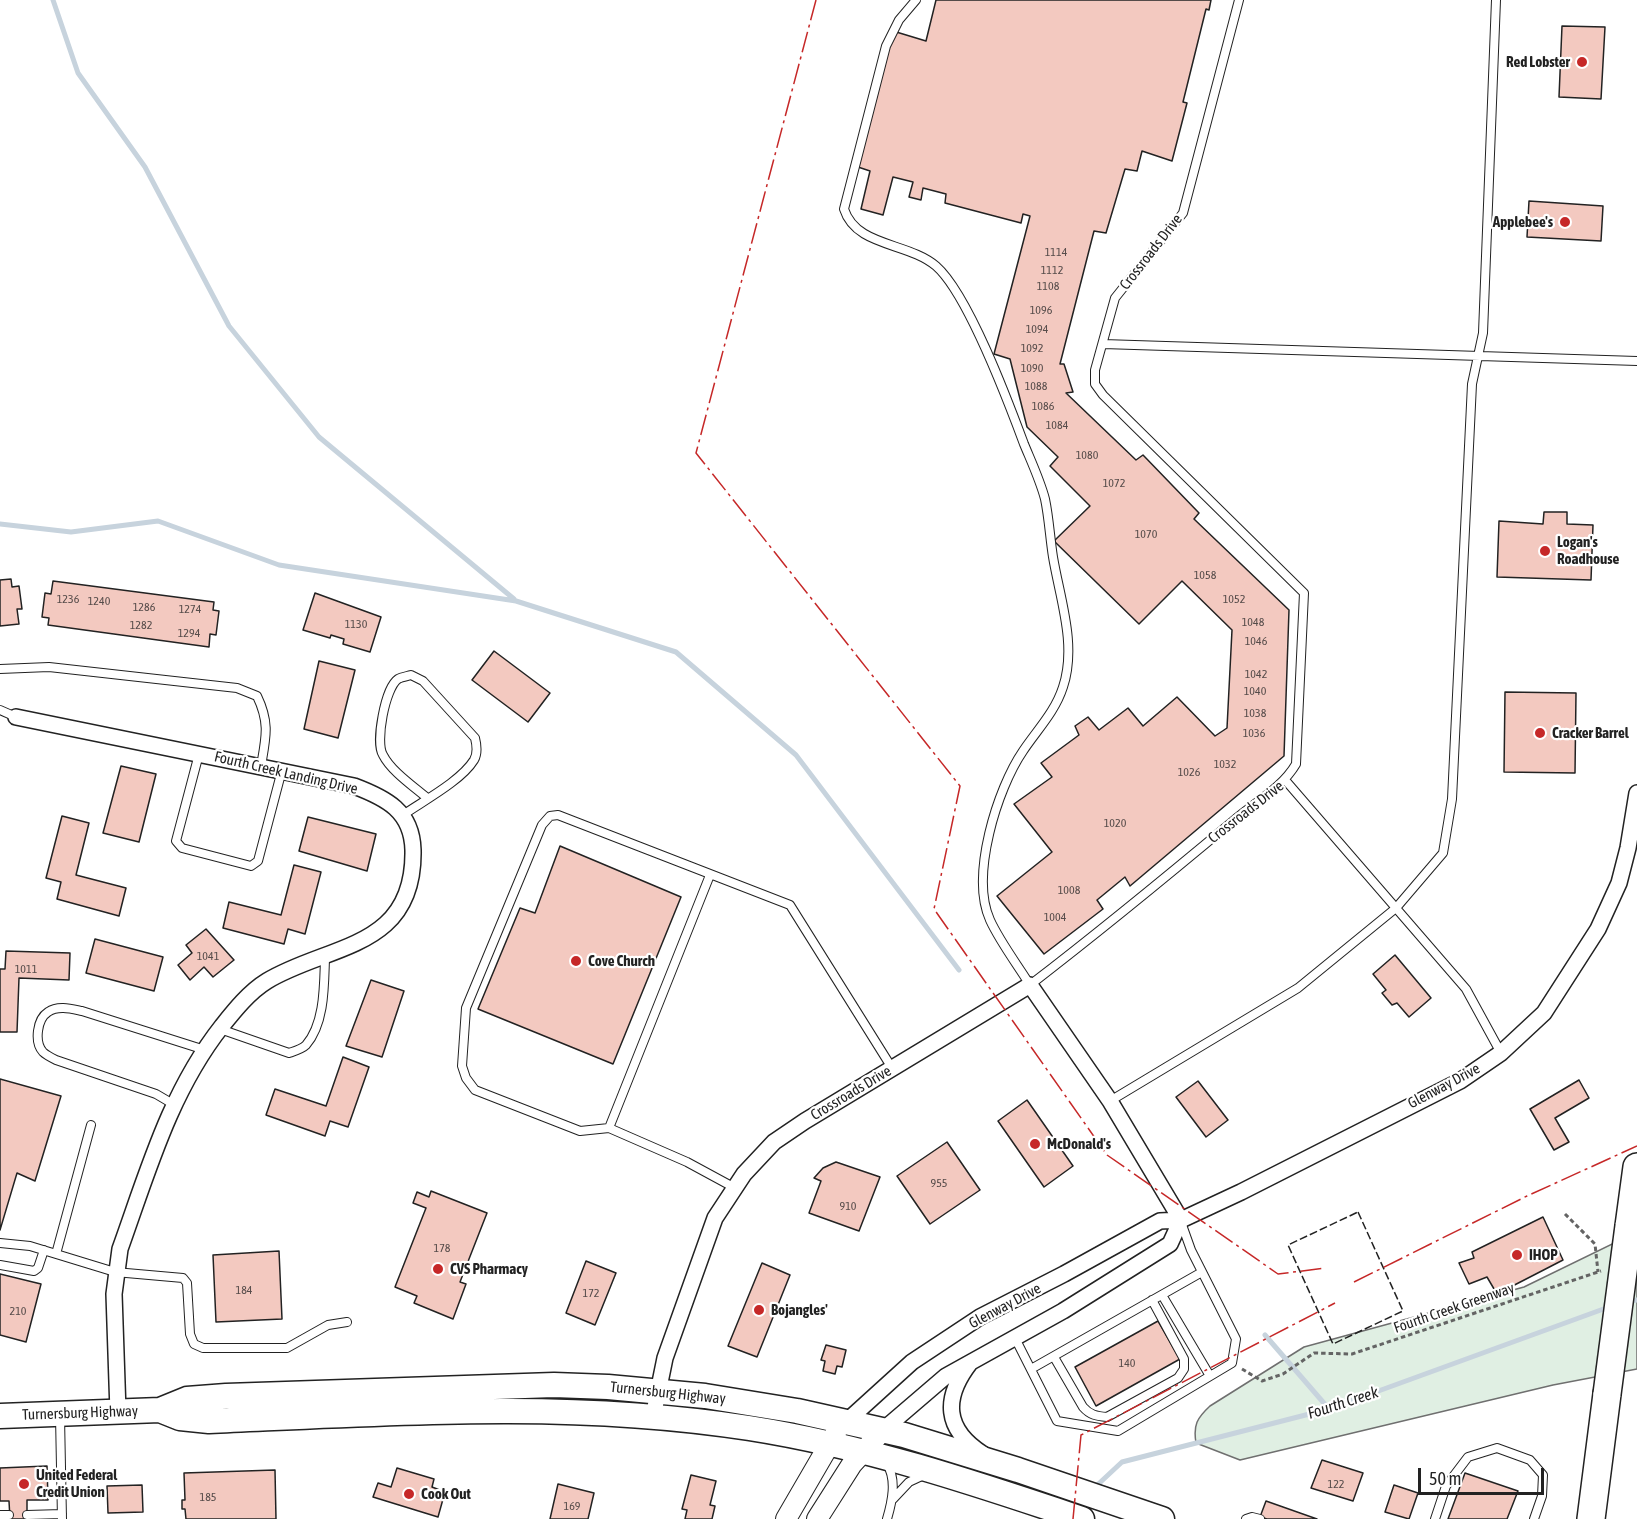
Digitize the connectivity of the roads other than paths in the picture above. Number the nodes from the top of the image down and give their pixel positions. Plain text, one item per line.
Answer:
1 (916, 0) edge
2 (1239, 0) edge
3 (1496, 0) edge
4 (1103, 344) junction
5 (1480, 356) junction
6 (1637, 361) edge
7 (0, 669) edge
8 (0, 710) edge
9 (16, 717) joint
10 (199, 753) junction
11 (261, 766) junction
12 (282, 770) junction
13 (1286, 780) junction
14 (1637, 793) edge
15 (427, 798) junction
16 (403, 815) junction
17 (710, 874) junction
18 (1396, 908) junction
19 (325, 958) junction
20 (1030, 985) junction
21 (220, 1029) junction
22 (205, 1050) junction
23 (1501, 1053) junction
24 (892, 1068) junction
25 (1110, 1101) junction
26 (173, 1104) junction
27 (91, 1125) dead end
28 (609, 1128) junction
29 (1637, 1167) edge
30 (735, 1188) junction
31 (1180, 1220) junction
32 (0, 1243) edge
33 (44, 1250) junction
34 (56, 1254) junction
35 (0, 1264) edge
36 (115, 1272) junction
37 (1202, 1272) junction
38 (1162, 1295) junction
39 (1152, 1300) junction
40 (347, 1322) dead end
41 (1014, 1336) junction
42 (1054, 1357) junction
43 (974, 1358) junction
44 (1032, 1369) junction
45 (1210, 1376) junction
46 (657, 1391) junction
47 (160, 1410) junction
48 (118, 1412) junction
49 (60, 1414) junction
50 (0, 1416) edge
51 (653, 1417) junction
52 (847, 1421) junction
53 (883, 1430) junction
54 (829, 1443) junction
55 (865, 1451) junction
56 (1010, 1467) junction
57 (967, 1480) junction
58 (893, 1499) junction
59 (0, 1515) edge
60 (9, 1515) dead end
61 (27, 1515) dead end
62 (62, 1517) edge
63 (786, 1519) edge
64 (817, 1519) edge
65 (887, 1519) edge
66 (1082, 1519) edge
67 (1162, 1519) edge
68 (1246, 1519) edge
69 (1260, 1519) edge
70 (1435, 1519) edge
71 (1534, 1519) edge
72 (1591, 1519) edge

1 - 20 lane
2 - 4 lane, Crossroads Drive
3 - 5 lane
4 - 5 lane
4 - 13 lane, Crossroads Drive
5 - 6 lane
5 - 18 lane
7 - 11 lane
8 - 9 lane
9 - 10 street, Fourth Creek Landing Drive
10 - 11 street, Fourth Creek Landing Drive
10 - 12 lane
11 - 12 street, Fourth Creek Landing Drive
12 - 16 street, Fourth Creek Landing Drive
13 - 18 lane
13 - 20 lane, Crossroads Drive
14 - 23 street, Glenway Drive
15 - 15 lane
15 - 16 lane
16 - 19 street, Fourth Creek Landing Drive
17 - 24 lane
17 - 28 lane
17 - 28 lane
18 - 23 lane
18 - 25 lane
19 - 21 street, Fourth Creek Landing Drive
19 - 21 lane
20 - 24 street, Crossroads Drive
20 - 25 street
21 - 22 street, Fourth Creek Landing Drive
22 - 26 street, Fourth Creek Landing Drive
22 - 26 lane
23 - 31 street, Glenway Drive
24 - 30 street, Crossroads Drive
25 - 31 street
26 - 36 street, Fourth Creek Landing Drive
27 - 34 lane
28 - 30 lane
29 - 72 highway, bridge
30 - 46 street, Crossroads Drive
31 - 37 lane
31 - 41 street, Glenway Drive
31 - 52 street, Glenway Drive
32 - 33 lane
33 - 34 lane
33 - 35 lane
34 - 36 lane
36 - 40 lane
36 - 48 street, Fourth Creek Landing Drive
37 - 38 lane
37 - 45 lane
38 - 39 lane
38 - 45 lane
39 - 42 lane
39 - 42 lane
41 - 43 street, Glenway Drive
41 - 44 lane
42 - 44 lane
43 - 53 street, Glenway Drive
43 - 56 street, Glenway Drive
44 - 45 lane
46 - 47 main road, Turnersburg Highway
46 - 51 street, Crossroads Drive
46 - 52 main road, Turnersburg Highway
47 - 48 main road, Turnersburg Highway
47 - 51 main road, Turnersburg Highway
48 - 49 main road, Turnersburg Highway
49 - 50 main road, Turnersburg Highway
49 - 62 lane
51 - 54 main road, Turnersburg Highway
52 - 53 main road, Turnersburg Highway
52 - 54 street
53 - 55 street
53 - 56 main road, Turnersburg Highway
54 - 55 main road, Turnersburg Highway
54 - 63 street
55 - 57 main road, Turnersburg Highway
55 - 58 lane
55 - 64 street
56 - 67 main road, Turnersburg Highway
57 - 58 lane
57 - 66 main road, Turnersburg Highway
58 - 65 lane
59 - 60 lane
61 - 62 lane
68 - 69 lane
70 - 71 lane

